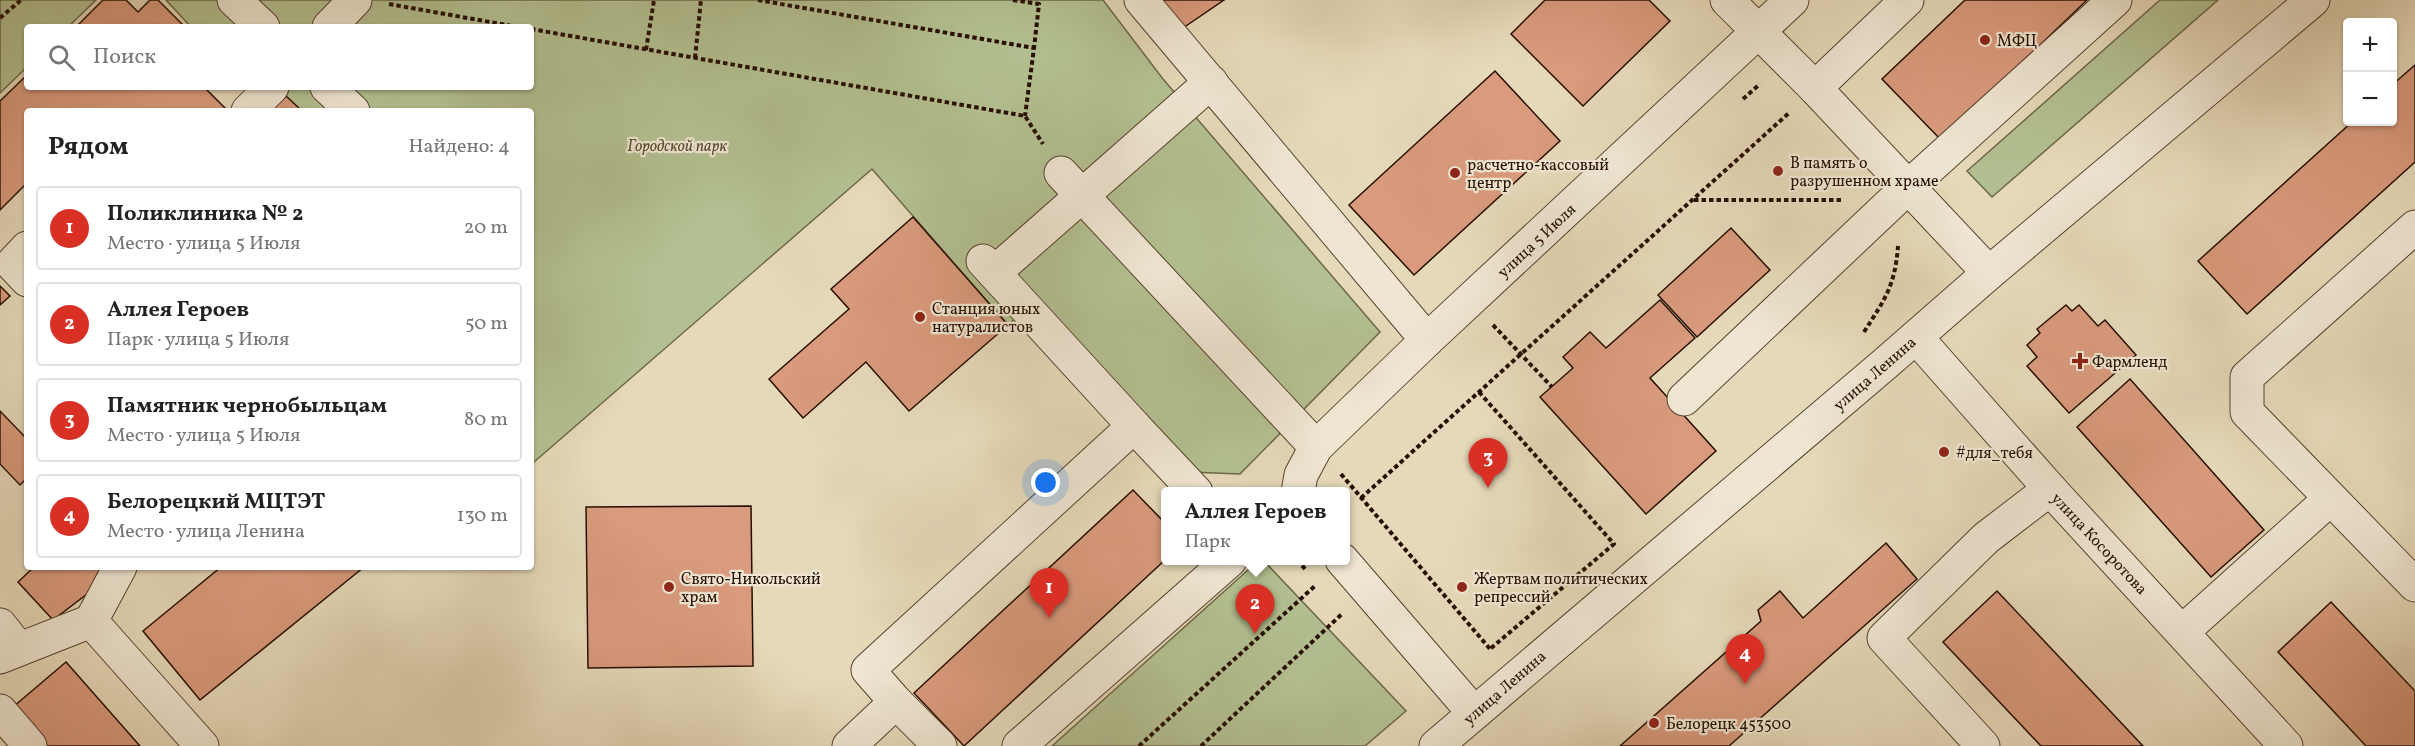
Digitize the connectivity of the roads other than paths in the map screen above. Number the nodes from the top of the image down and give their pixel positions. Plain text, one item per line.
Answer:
1 (234, 0) edge
2 (1141, 0) edge
3 (1727, 0) edge
4 (1792, 0) edge
5 (1907, 0) edge
6 (2115, 0) edge
7 (2313, 0) edge
8 (366, 1) edge
9 (259, 24) edge
10 (333, 24) edge
11 (1759, 32) junction
12 (1211, 82) junction
13 (1815, 88) junction
14 (269, 90) edge
15 (330, 90) edge
16 (251, 108) edge
17 (349, 108) edge
18 (1071, 184) junction
19 (1900, 194) junction
20 (2415, 227) edge
21 (1989, 273) junction
22 (1916, 337) junction
23 (1427, 340) junction
24 (1684, 399) dead end
25 (1134, 426) junction
26 (1316, 447) junction
27 (1191, 487) edge
28 (1299, 487) edge
29 (2050, 489) junction
30 (2330, 499) junction
31 (1225, 565) edge
32 (1346, 565) edge
33 (118, 570) edge
34 (2415, 585) edge
35 (91, 621) junction
36 (2182, 632) junction
37 (6, 644) edge
38 (896, 702) junction
39 (0, 711) edge
40 (1473, 713) junction
41 (30, 746) edge
42 (202, 746) edge
43 (849, 746) edge
44 (940, 746) edge
45 (1019, 746) edge
46 (1436, 746) edge
47 (1983, 746) edge
48 (2286, 746) edge

1 - 9 street
2 - 12 street
3 - 11 street
4 - 11 street, улица 5 Июля
5 - 13 street
6 - 19 street
7 - 21 street, улица Ленина
8 - 10 street
11 - 13 street
11 - 23 street, улица 5 Июля
12 - 18 street
12 - 23 street
13 - 19 street
14 - 16 street
15 - 17 street
18 - 25 street
18 - 26 street
19 - 21 street
19 - 24 street
20 - 30 street
21 - 22 street, улица Ленина
22 - 29 street, улица Косоротова
22 - 40 street, улица Ленина
23 - 26 street, улица 5 Июля
25 - 27 street
25 - 38 street
26 - 28 street, улица 5 Июля
29 - 36 street, улица Косоротова
29 - 47 street
30 - 34 street
30 - 36 street
31 - 45 street
32 - 40 street
33 - 35 street
35 - 37 street
35 - 42 street
36 - 48 street, улица Косоротова
38 - 43 street
38 - 44 street
39 - 41 street
40 - 46 street, улица Ленина

